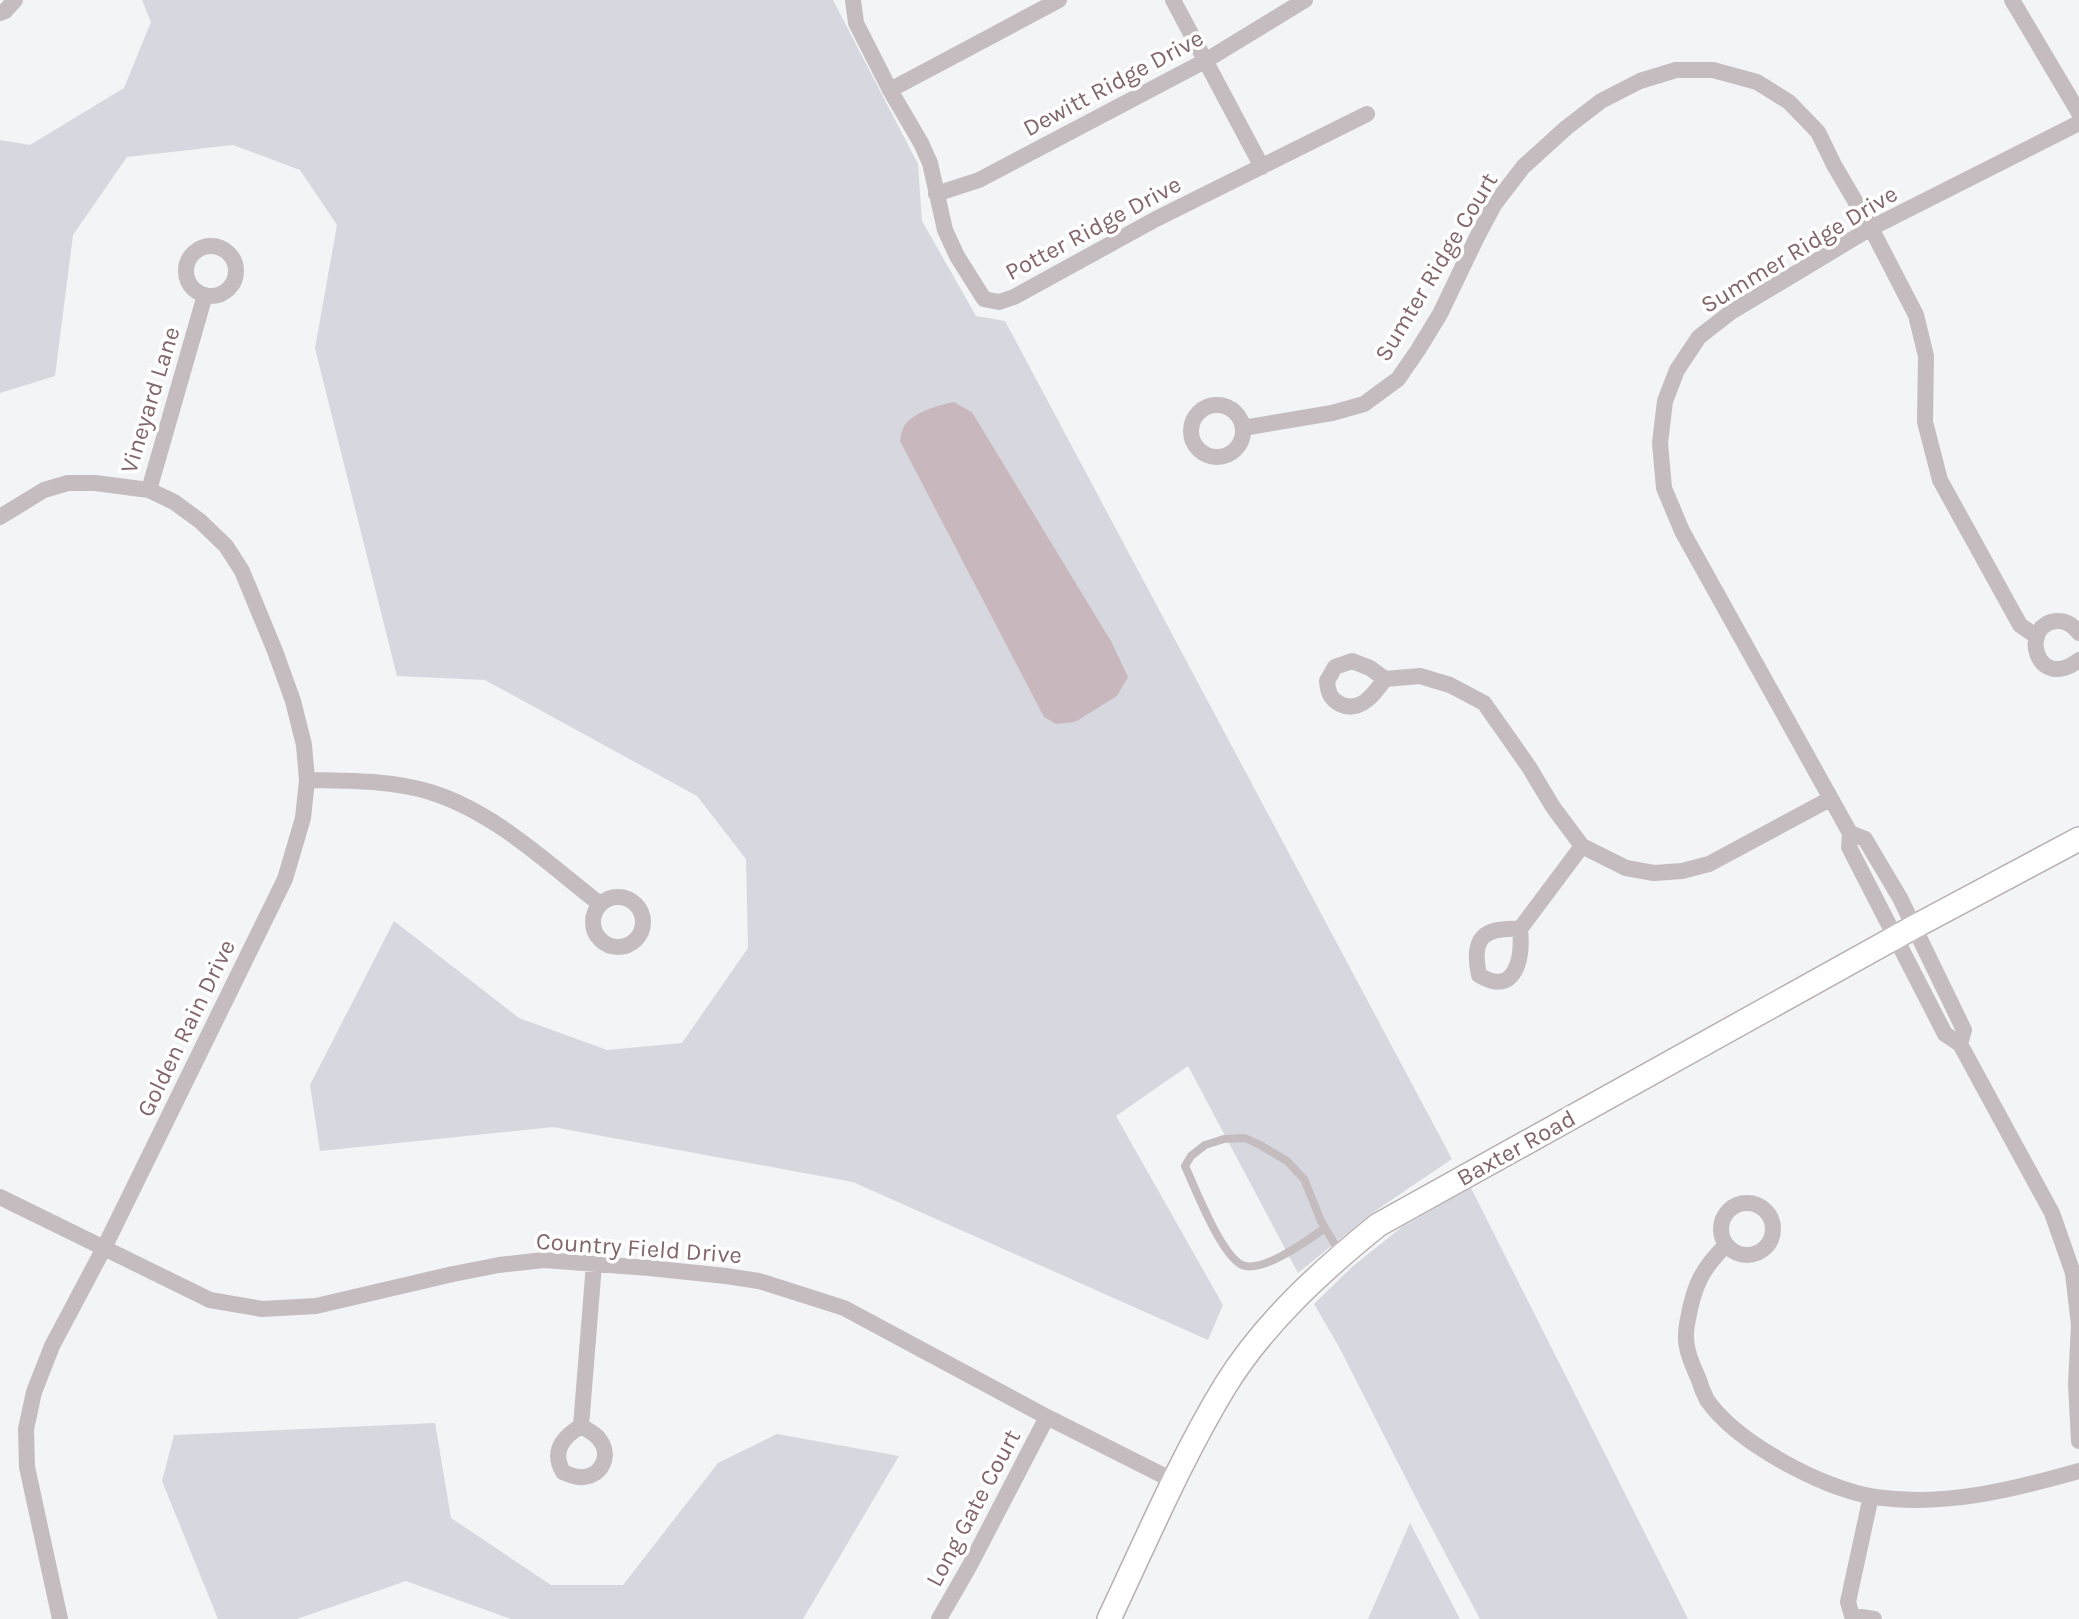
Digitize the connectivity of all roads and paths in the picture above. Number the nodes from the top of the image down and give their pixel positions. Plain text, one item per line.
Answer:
1 (15, 0) edge
2 (853, 0) edge
3 (1059, 0) edge
4 (1173, 0) edge
5 (1305, 0) edge
6 (2012, 0) edge
7 (0, 13) edge
8 (1205, 61) junction
9 (890, 90) junction
10 (2079, 113) edge
11 (1367, 114) dead end
12 (2079, 123) edge
13 (1262, 167) junction
14 (936, 194) junction
15 (1871, 228) junction
16 (205, 295) dead end
17 (1243, 428) dead end
18 (149, 490) junction
19 (0, 517) edge
20 (2079, 633) edge
21 (2037, 637) junction
22 (2079, 660) edge
23 (1385, 679) dead end
24 (307, 780) junction
25 (1830, 799) junction
26 (1850, 833) junction
27 (2079, 839) edge
28 (1582, 846) junction
29 (600, 904) dead end
30 (1520, 929) dead end
31 (1905, 932) junction
32 (1960, 1044) junction
33 (0, 1197) edge
34 (1325, 1228) junction
35 (1726, 1245) dead end
36 (104, 1248) junction
37 (1342, 1256) junction
38 (594, 1264) junction
39 (1047, 1417) junction
40 (581, 1426) dead end
41 (2079, 1441) edge
42 (2079, 1471) edge
43 (1174, 1481) junction
44 (1871, 1496) junction
45 (60, 1619) edge
46 (939, 1619) edge
47 (1109, 1619) edge
48 (1854, 1619) edge
49 (1874, 1619) edge

1 - 7 street
2 - 9 street, Potter Ridge Drive
3 - 9 street
4 - 8 street
5 - 8 street, Dewitt Ridge Drive
6 - 10 street
8 - 13 street
8 - 14 street, Dewitt Ridge Drive
9 - 14 street, Potter Ridge Drive
11 - 13 street, Potter Ridge Drive
12 - 15 street, Summer Ridge Drive
13 - 14 street, Potter Ridge Drive
15 - 17 street, Sumter Ridge Court
15 - 21 street, Sumter Ridge Court
15 - 25 street, Summer Ridge Drive
16 - 18 street, Vineyard Lane
18 - 19 street, Vineyard Lane
18 - 24 street, Golden Rain Drive
20 - 21 street
21 - 22 street, Sumter Ridge Court
23 - 28 street
24 - 29 street
24 - 36 street, Golden Rain Drive
25 - 26 street, Summer Ridge Drive
25 - 28 street
26 - 31 street, Summer Ridge Drive
26 - 31 street, Summer Ridge Drive
27 - 31 main road, Baxter Road
28 - 30 street
31 - 32 street, Summer Ridge Drive
31 - 32 street, Summer Ridge Drive
31 - 37 main road, Baxter Road
32 - 41 street, Summer Ridge Drive
33 - 36 street, Country Field Drive
34 - 34 lane
34 - 37 lane
35 - 44 street
36 - 38 street, Country Field Drive
36 - 45 street, Golden Rain Drive
37 - 43 main road, Baxter Road
38 - 39 street, Country Field Drive
38 - 40 street
39 - 43 street, Country Field Drive
39 - 46 street, Long Gate Court
42 - 44 street
43 - 47 main road, Baxter Road
44 - 48 street
48 - 49 street

